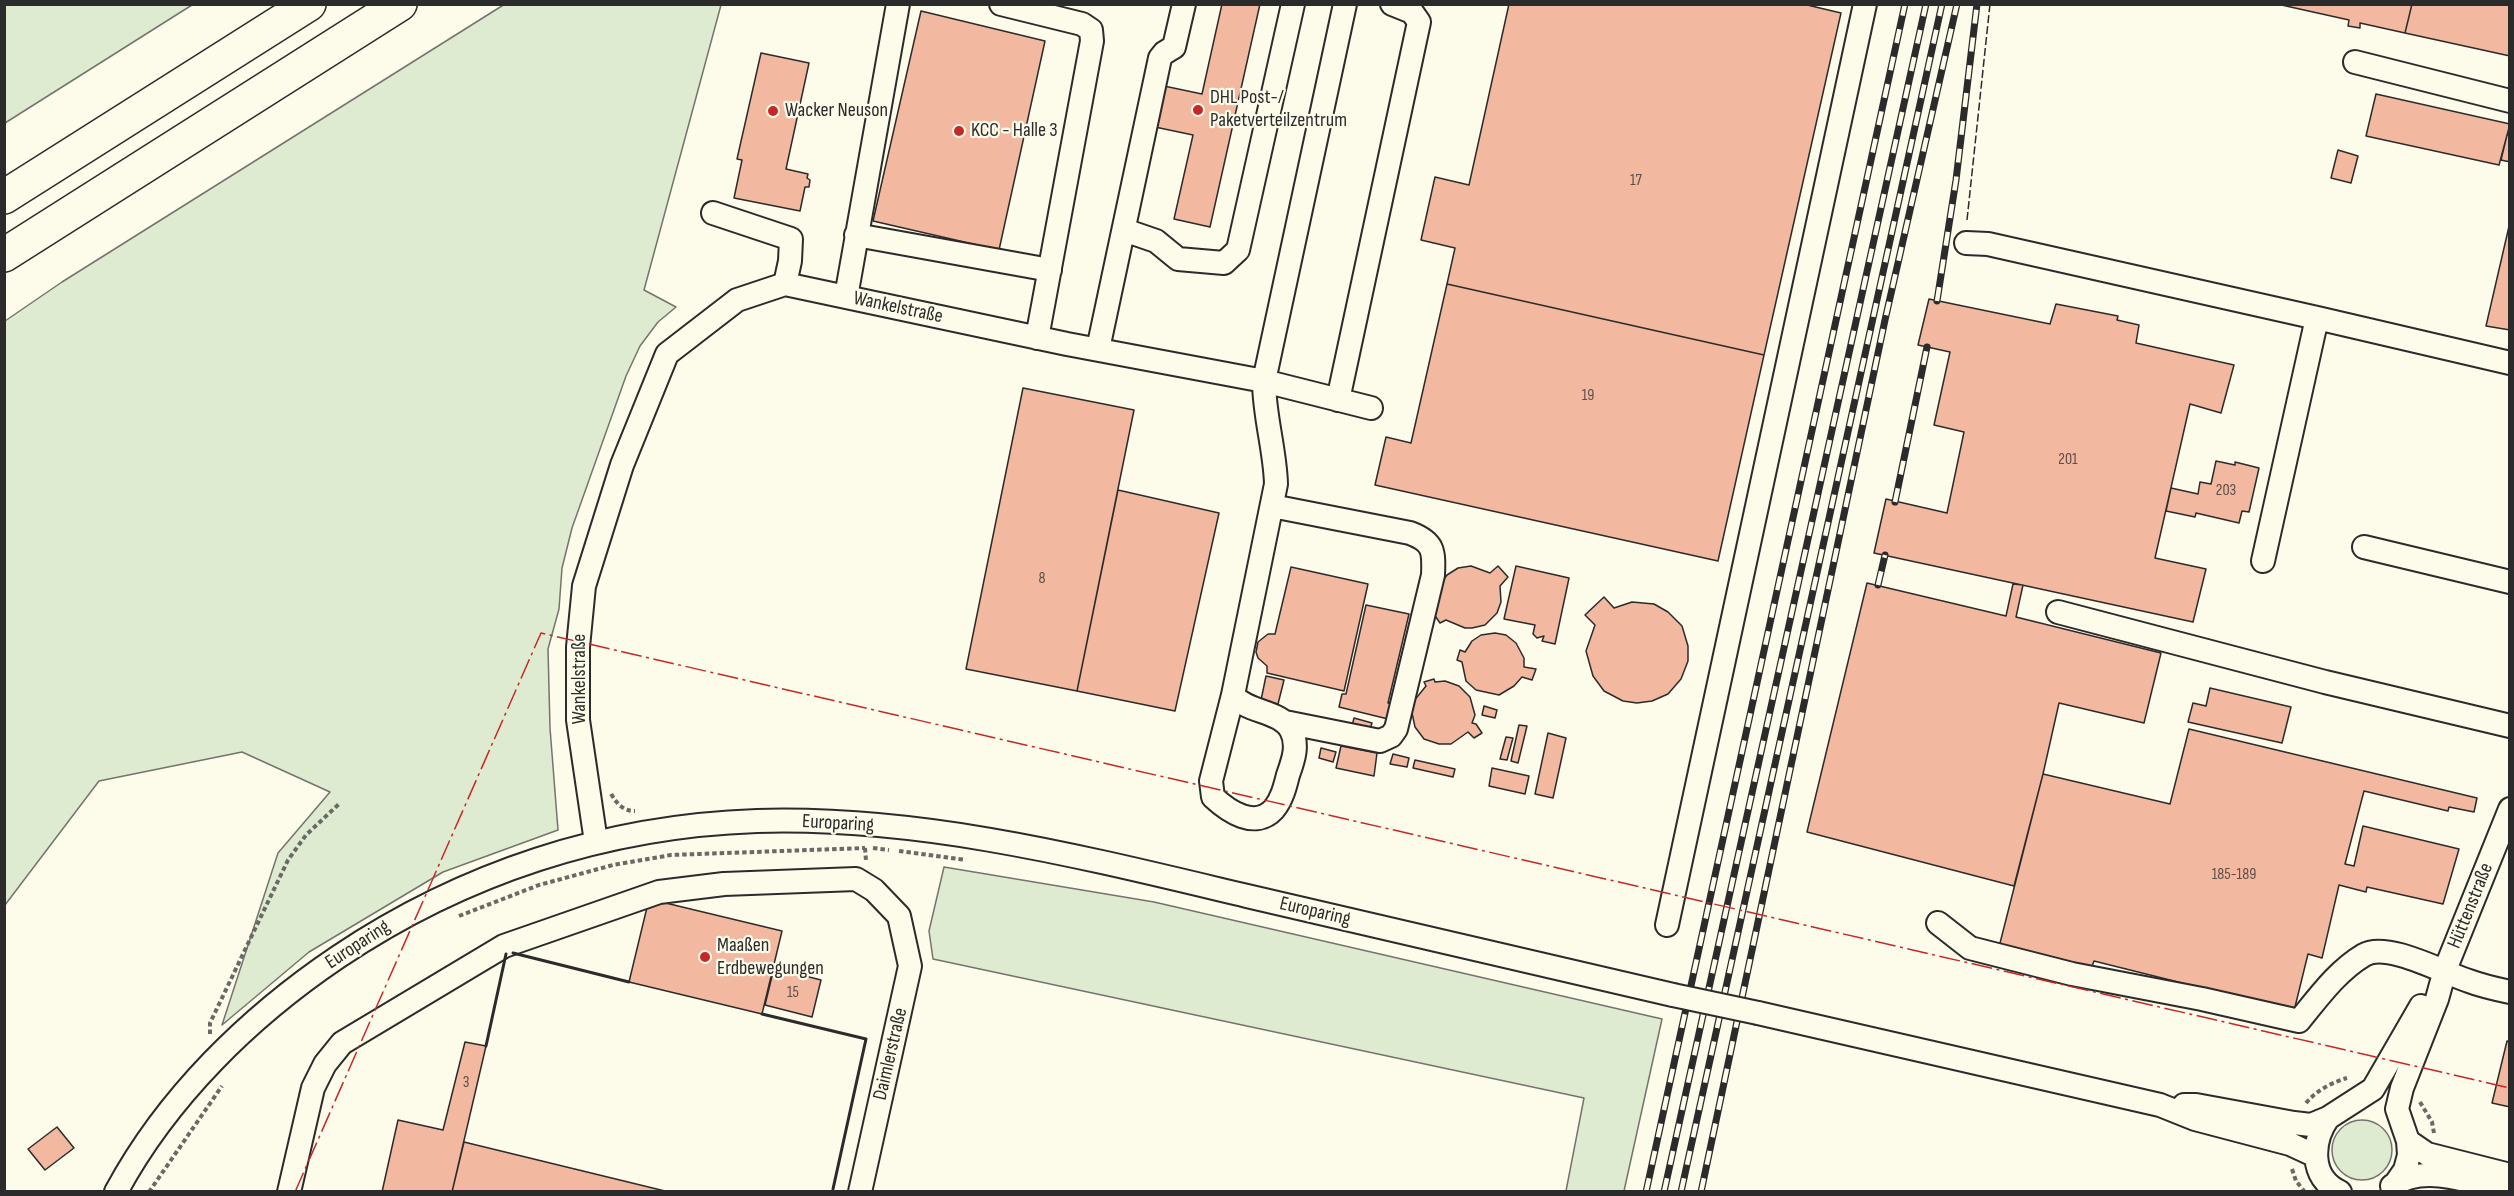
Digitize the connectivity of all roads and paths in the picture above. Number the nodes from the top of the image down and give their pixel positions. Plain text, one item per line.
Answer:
1 (309, 4) edge
2 (400, 4) edge
3 (898, 4) edge
4 (1001, 4) edge
5 (1184, 4) edge
6 (1293, 4) edge
7 (1345, 4) edge
8 (1392, 4) edge
9 (1865, 4) edge
10 (2355, 62) dead end
11 (2510, 101) edge
12 (4, 197) edge
13 (713, 213) dead end
14 (1124, 230) junction
15 (856, 235) junction
16 (1966, 243) dead end
17 (4, 255) edge
18 (1050, 270) junction
19 (785, 284) junction
20 (846, 297) junction
21 (2317, 318) junction
22 (1037, 338) junction
23 (1098, 350) junction
24 (2510, 363) edge
25 (1264, 381) junction
26 (1338, 400) junction
27 (1371, 408) dead end
28 (1272, 506) junction
29 (2364, 547) dead end
30 (2263, 561) dead end
31 (2510, 582) edge
32 (2058, 612) dead end
33 (1233, 695) junction
34 (1285, 722) junction
35 (2510, 726) edge
36 (340, 803) dead end
37 (2510, 809) edge
38 (596, 842) junction
39 (865, 848) dead end
40 (453, 918) dead end
41 (1938, 923) dead end
42 (1666, 925) dead end
43 (2445, 970) junction
44 (2510, 992) edge
45 (219, 1071) junction
46 (2353, 1104) junction
47 (2160, 1105) junction
48 (2328, 1118) junction
49 (2405, 1134) junction
50 (2316, 1156) junction
51 (2291, 1166) dead end
52 (2510, 1175) edge
53 (2331, 1187) edge
54 (2390, 1187) edge
55 (2510, 1190) edge
56 (116, 1191) edge
57 (149, 1191) edge
58 (289, 1191) edge
59 (860, 1191) edge
60 (2305, 1191) edge

1 - 12 highway
2 - 17 highway
3 - 15 street
4 - 18 street
5 - 14 street
6 - 14 street
7 - 25 street
8 - 26 street
9 - 42 street
10 - 11 street
13 - 19 street
14 - 23 street
15 - 18 street
15 - 20 street
16 - 21 street
18 - 22 street
19 - 20 street, Wankelstraße
19 - 38 street, Wankelstraße
20 - 22 street, Wankelstraße
21 - 24 street
21 - 30 street
22 - 23 street, Wankelstraße
23 - 25 street, Wankelstraße
25 - 26 street, Wankelstraße
25 - 28 street
26 - 27 street, Wankelstraße
28 - 33 street
28 - 34 street
29 - 31 street
32 - 35 street
33 - 34 street
33 - 34 street
36 - 45 path
37 - 43 street, Hüttenstraße
38 - 45 street, Europaring
38 - 47 street, Europaring, bridge
39 - 40 path
41 - 43 street
43 - 44 street
43 - 46 street, Hüttenstraße
43 - 49 street, Hüttenstraße
45 - 56 street, Europaring
45 - 57 path
46 - 48 street, Hüttenstraße
46 - 49 street
47 - 48 street, Hüttenstraße
47 - 50 street
48 - 50 street
49 - 52 street
49 - 54 street, Hüttenstraße
50 - 53 street
51 - 60 path
54 - 55 street
58 - 59 street, Daimlerstraße

